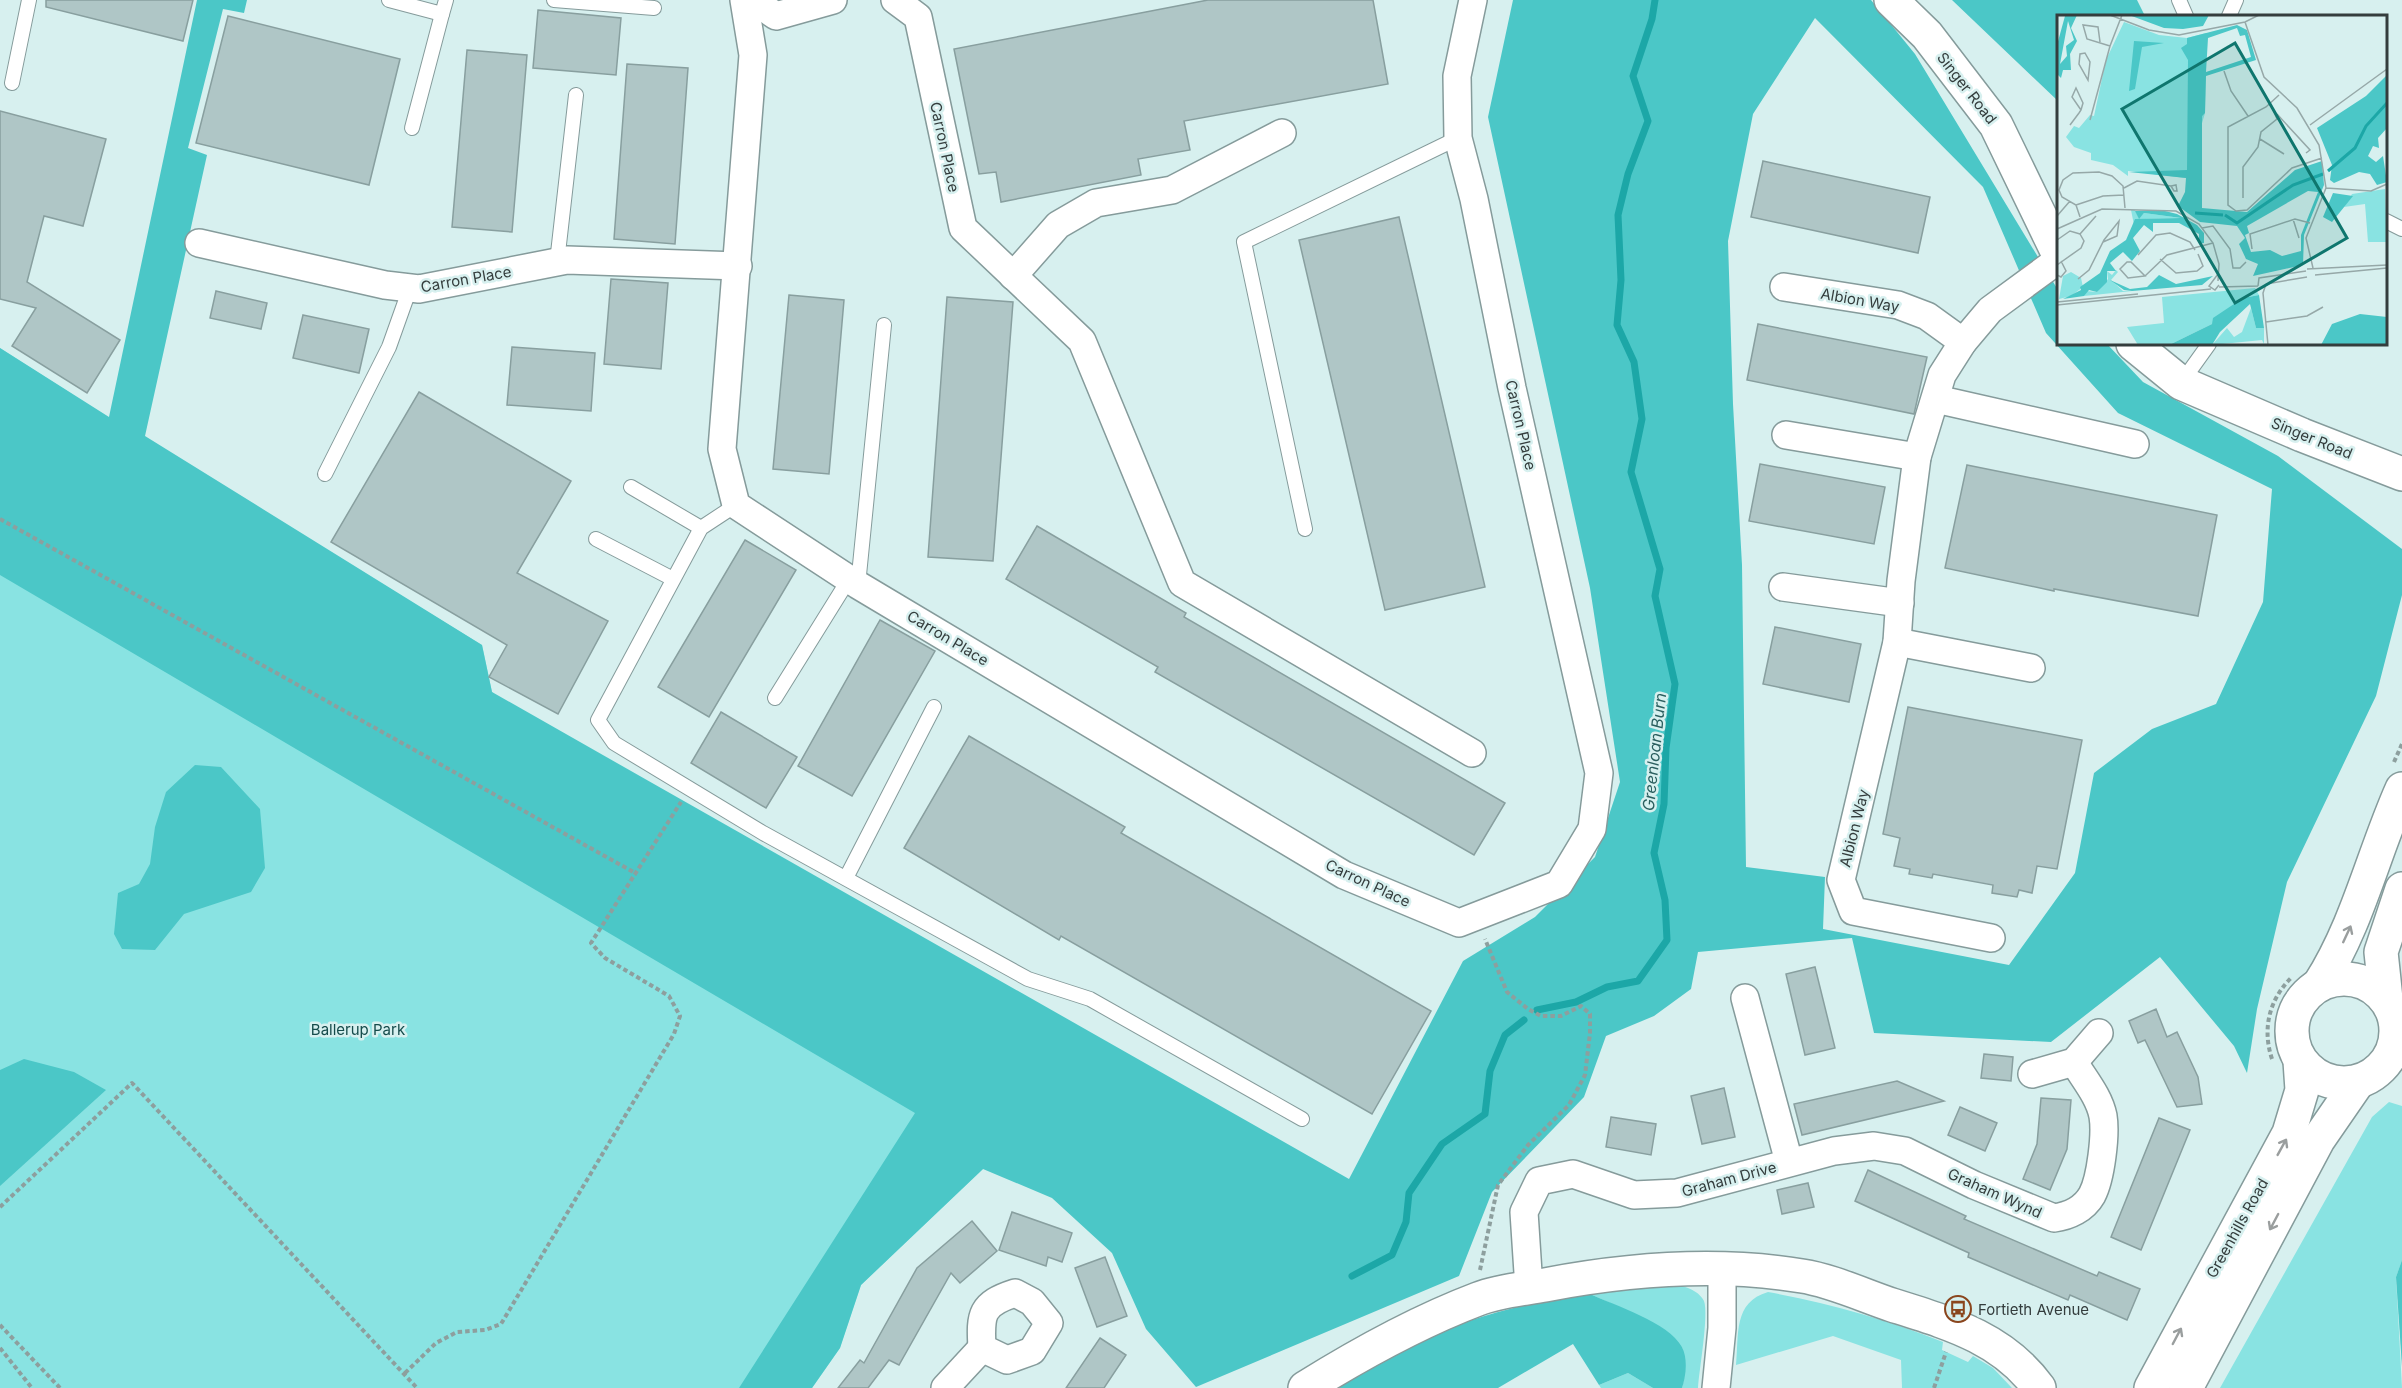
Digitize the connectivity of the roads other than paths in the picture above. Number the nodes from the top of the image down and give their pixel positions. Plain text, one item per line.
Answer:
1 (29, 0) edge
2 (390, 0) edge
3 (446, 0) edge
4 (554, 0) edge
5 (744, 0) edge
6 (753, 0) edge
7 (833, 0) edge
8 (895, 0) edge
9 (1473, 0) edge
10 (1891, 0) edge
11 (2179, 0) edge
12 (2236, 0) edge
13 (654, 9) dead end
14 (442, 14) junction
15 (2186, 15) edge
16 (2229, 15) edge
17 (12, 83) dead end
18 (576, 95) dead end
19 (412, 128) dead end
20 (1282, 133) dead end
21 (1458, 138) junction
22 (2387, 222) edge
23 (2402, 229) edge
24 (199, 243) dead end
25 (2057, 251) edge
26 (2057, 261) edge
27 (557, 262) junction
28 (738, 266) junction
29 (1013, 276) junction
30 (1784, 287) dead end
31 (410, 288) junction
32 (884, 325) dead end
33 (1963, 342) junction
34 (2134, 345) edge
35 (2208, 345) edge
36 (2181, 383) junction
37 (1936, 399) junction
38 (1786, 435) dead end
39 (2135, 444) dead end
40 (1917, 457) junction
41 (326, 474) dead end
42 (2402, 474) edge
43 (630, 487) dead end
44 (736, 505) junction
45 (701, 528) junction
46 (1305, 529) dead end
47 (596, 539) dead end
48 (673, 579) junction
49 (854, 582) junction
50 (1783, 587) dead end
51 (1900, 603) junction
52 (1897, 642) junction
53 (2031, 668) dead end
54 (775, 698) dead end
55 (934, 707) dead end
56 (1472, 753) dead end
57 (2402, 789) edge
58 (846, 878) junction
59 (2402, 889) edge
60 (1991, 938) dead end
61 (2319, 985) junction
62 (1745, 998) dead end
63 (2393, 1010) edge
64 (2099, 1033) dead end
65 (2300, 1061) junction
66 (2074, 1062) junction
67 (2032, 1074) dead end
68 (2378, 1075) edge
69 (1302, 1119) dead end
70 (1789, 1162) junction
71 (1722, 1268) junction
72 (1529, 1288) junction
73 (982, 1348) dead end
74 (945, 1388) edge
75 (1305, 1388) edge
76 (1716, 1388) edge
77 (2039, 1388) edge
78 (2151, 1388) edge
79 (2186, 1388) edge

1 - 17 lane
2 - 14 lane
3 - 14 lane
4 - 13 lane
5 - 28 street
6 - 7 street
8 - 29 street, Carron Place
9 - 21 street, Carron Place
10 - 25 street, Singer Road
11 - 15 lane
12 - 16 lane
14 - 19 lane
18 - 27 lane
20 - 29 street
21 - 46 lane
21 - 49 street, Carron Place
22 - 23 lane
24 - 31 street, Carron Place
26 - 33 street, Albion Way
27 - 28 street, Carron Place
27 - 31 street, Carron Place
28 - 44 street
29 - 56 street, Carron Place
30 - 33 street, Albion Way
31 - 41 lane
32 - 49 lane
33 - 37 street, Albion Way
34 - 36 street, Singer Road
35 - 36 lane
36 - 42 street, Singer Road
37 - 39 street
37 - 40 street, Albion Way
38 - 40 street
40 - 51 street, Albion Way
43 - 45 lane
44 - 45 lane
44 - 49 street, Carron Place
45 - 48 lane
47 - 48 lane
48 - 58 lane
49 - 54 lane
50 - 51 street
51 - 52 street, Albion Way
52 - 53 street
52 - 60 street, Albion Way
55 - 58 lane
61 -> 57 street
58 - 69 lane
59 - 63 street
61 - 63 street
61 - 65 street
62 - 70 street, Graham Drive
63 - 68 street
64 - 66 street
65 - 68 street
78 -> 65 street, Greenhills Road
66 - 67 street
66 - 70 street, Graham Wynd
68 -> 79 street, Greenhills Road
70 - 72 street, Graham Drive
71 - 72 street
71 - 76 street
71 - 77 street
72 - 75 street
73 - 74 street

